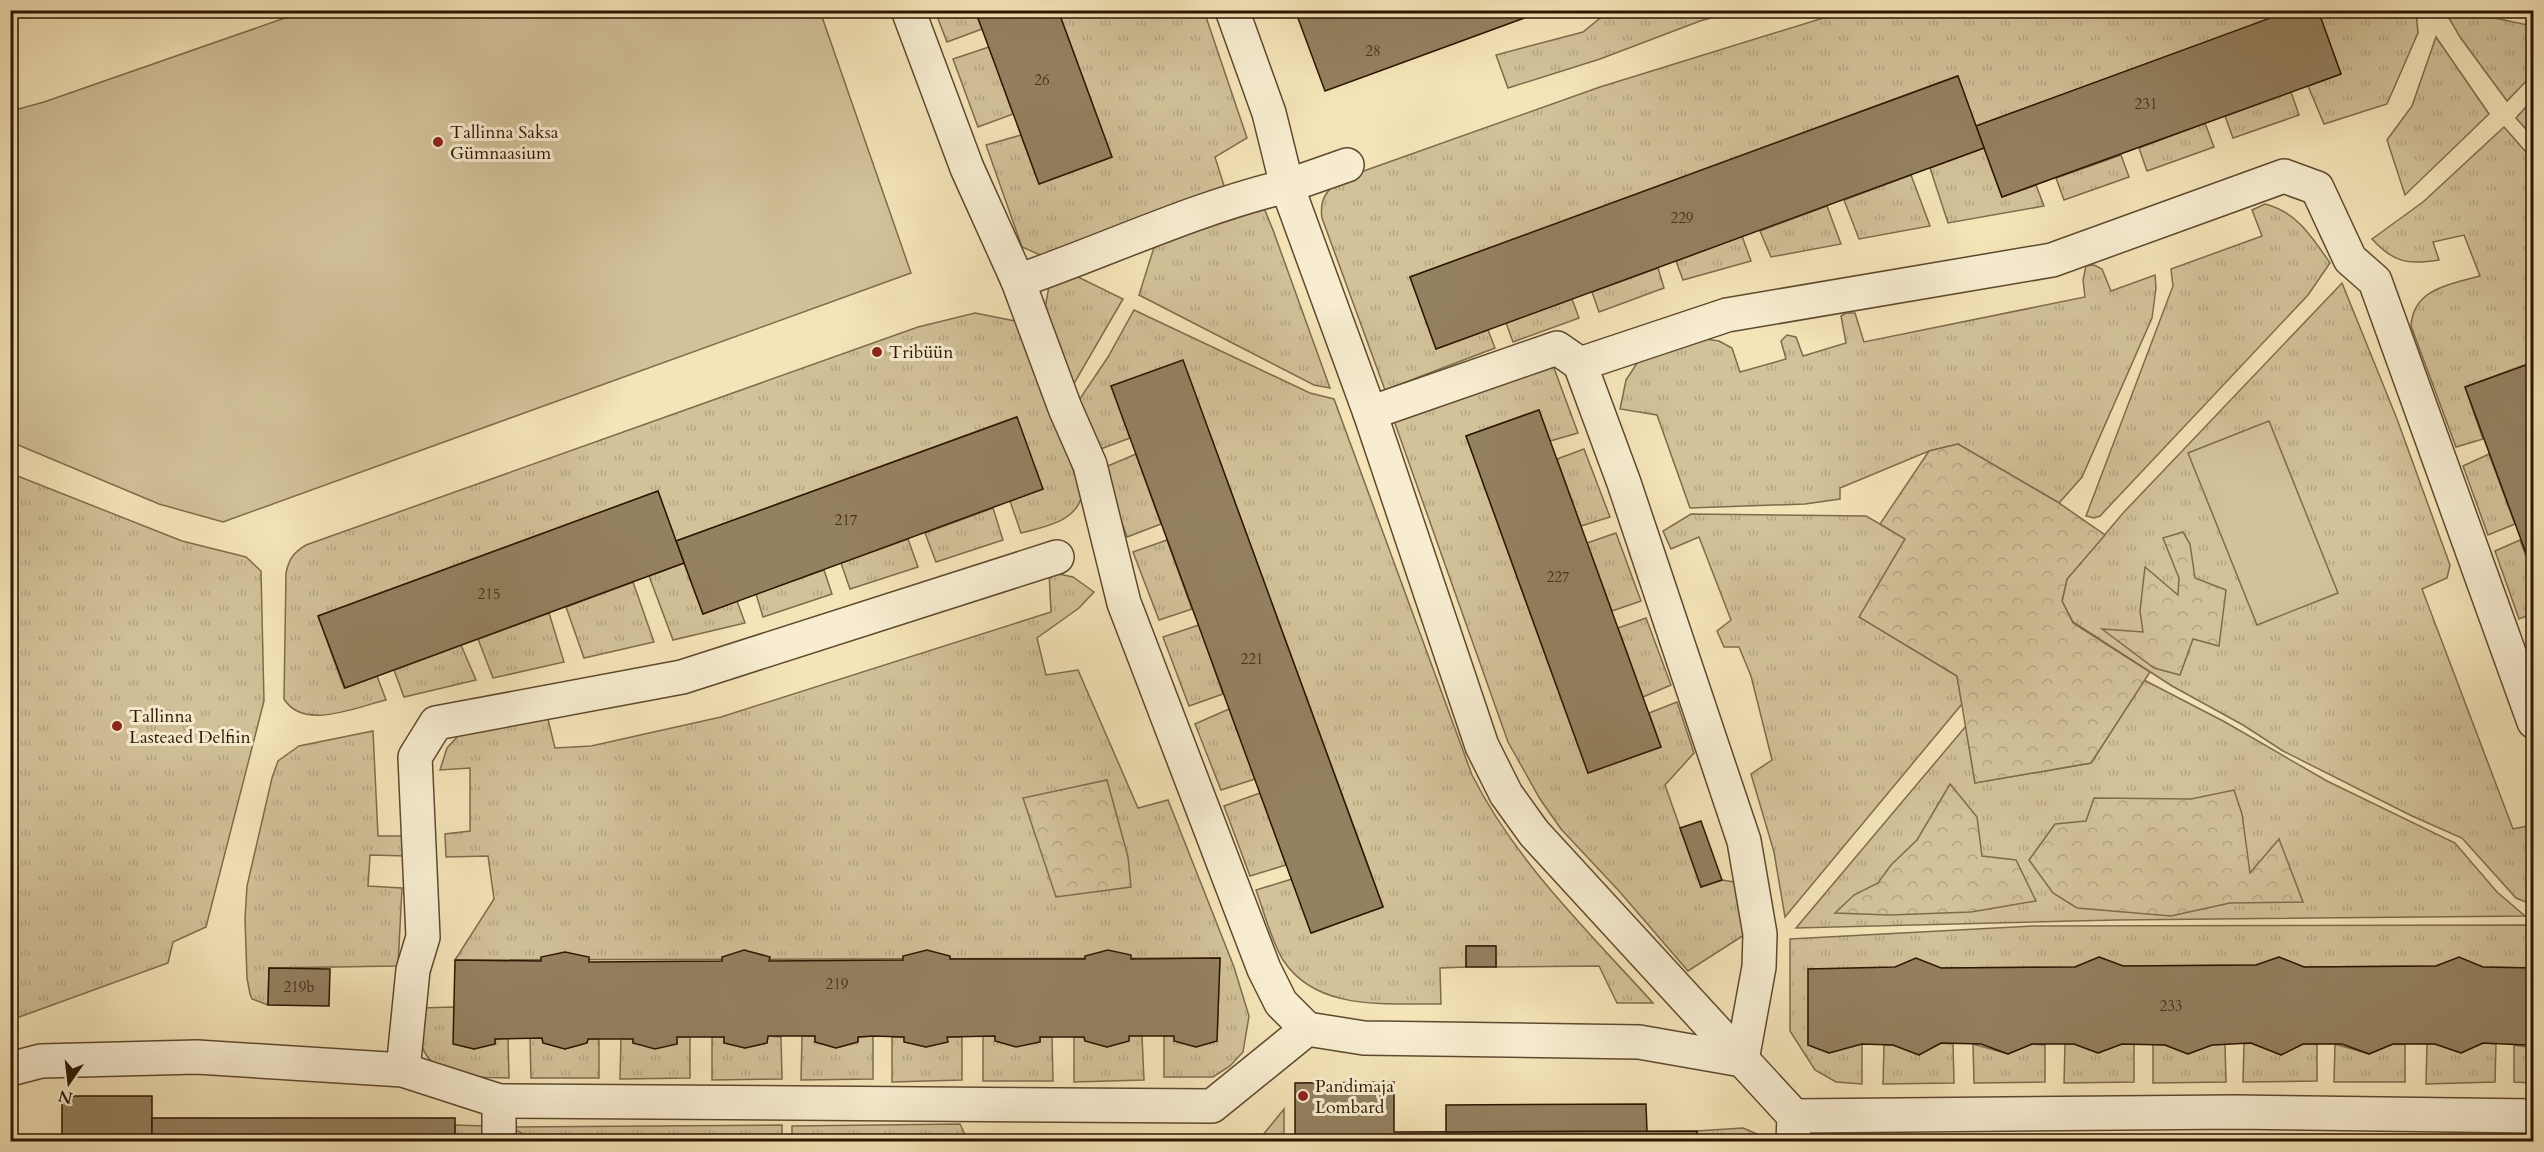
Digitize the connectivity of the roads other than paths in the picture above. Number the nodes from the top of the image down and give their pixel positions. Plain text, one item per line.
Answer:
1 (908, 10) edge
2 (1232, 10) edge
3 (1347, 165) dead end
4 (1287, 186) junction
5 (1018, 281) junction
6 (1580, 364) junction
7 (1370, 414) junction
8 (1057, 557) dead end
9 (2534, 722) edge
10 (1306, 1029) junction
11 (1742, 1060) junction
12 (10, 1069) edge
13 (404, 1070) junction
14 (499, 1101) junction
15 (2534, 1116) edge
16 (1793, 1129) edge
17 (499, 1142) edge

1 - 5 street
2 - 4 street
3 - 4 street
4 - 5 street
4 - 7 street
5 - 10 street
6 - 7 street
6 - 9 street
6 - 11 street
7 - 11 street
8 - 13 street
10 - 11 street
10 - 14 street
11 - 16 street
12 - 13 street
13 - 14 street
14 - 17 street
15 - 16 street

